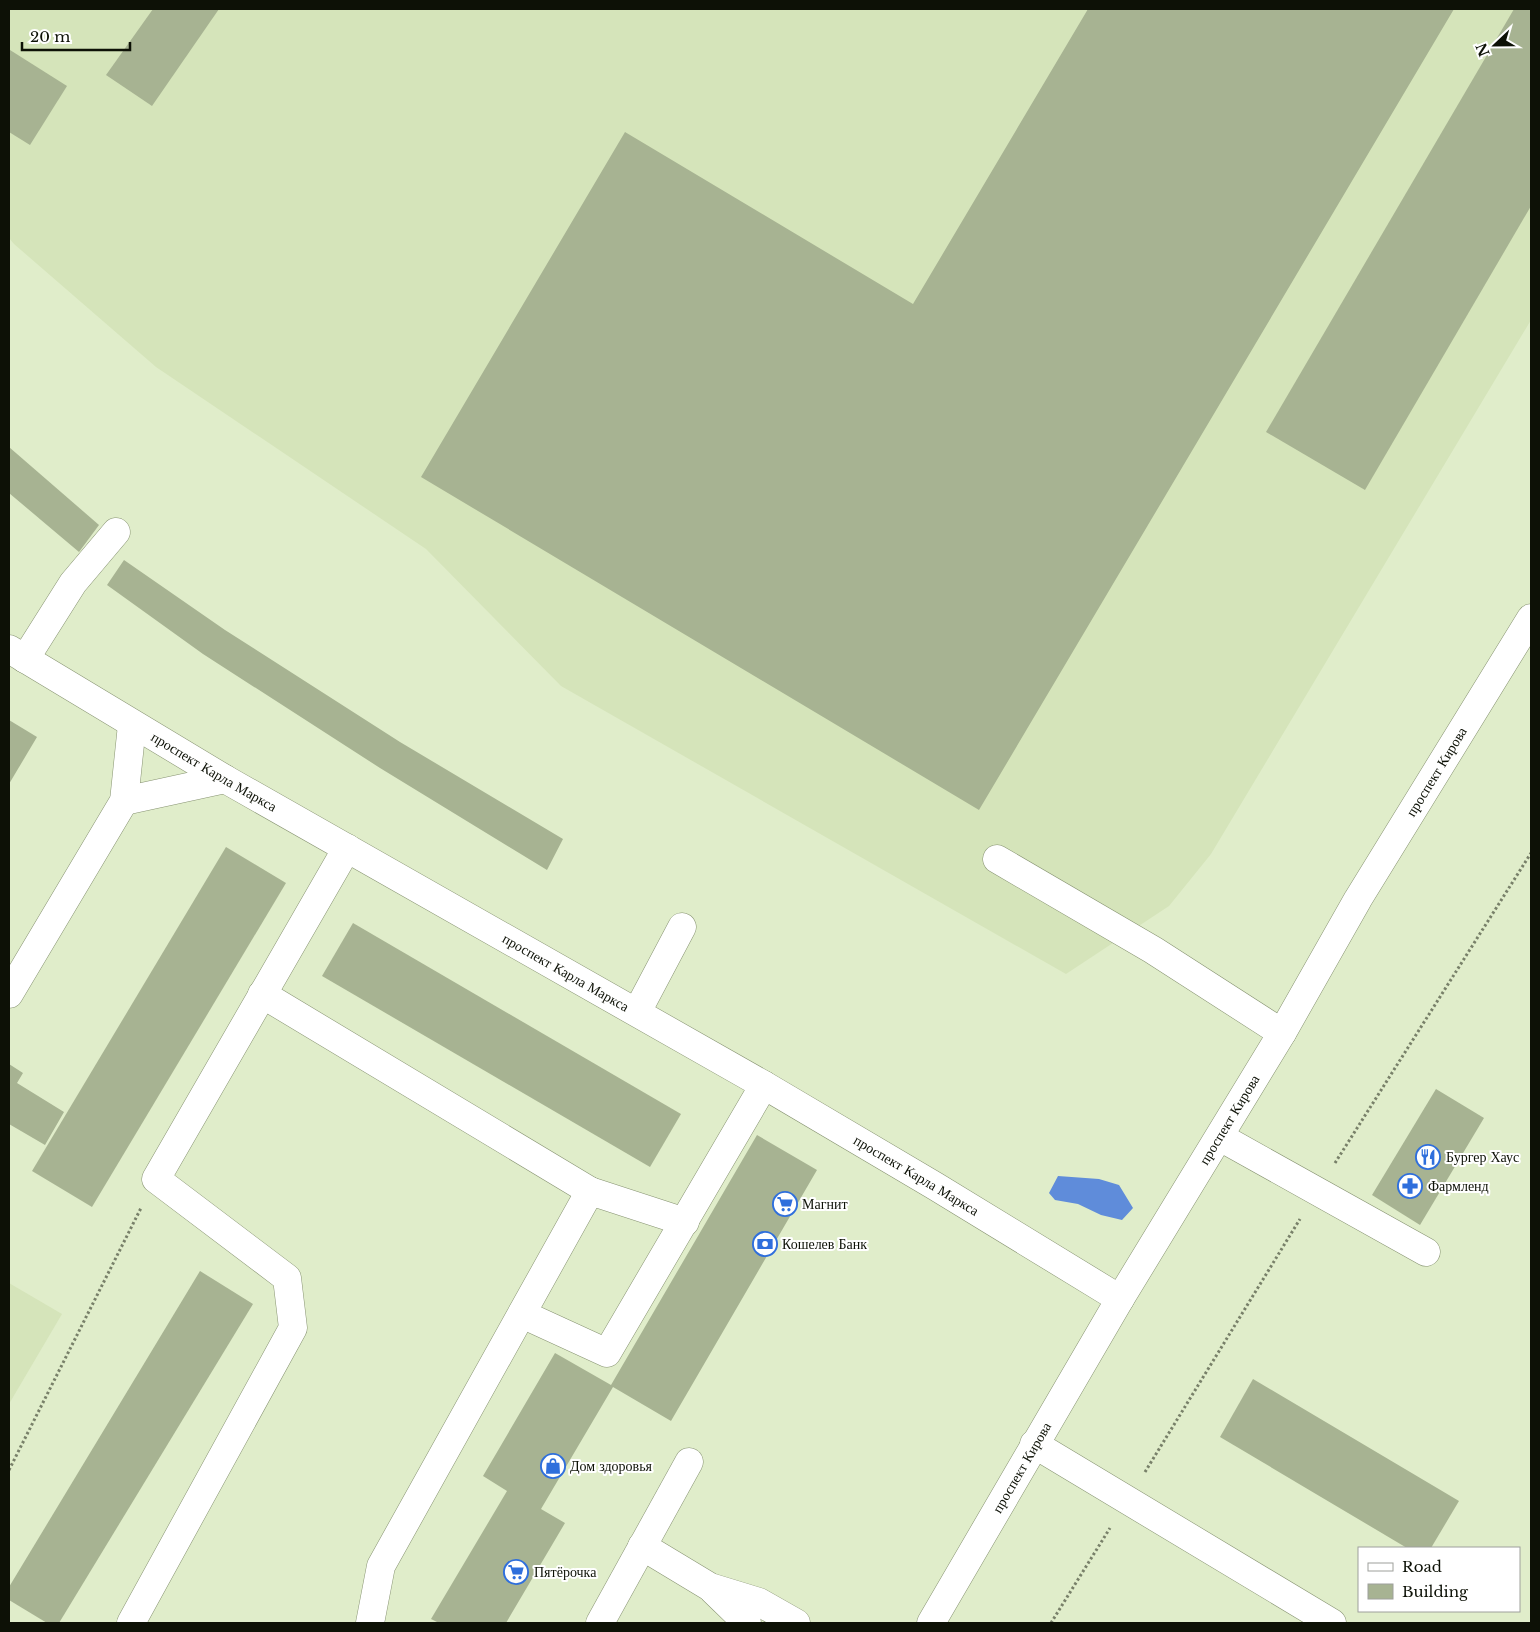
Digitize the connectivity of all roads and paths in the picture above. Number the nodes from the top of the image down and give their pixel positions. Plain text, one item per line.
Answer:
1 (116, 532) dead end
2 (1531, 618) edge
3 (17, 654) edge
4 (132, 725) junction
5 (225, 779) junction
6 (124, 801) junction
7 (347, 848) junction
8 (1531, 852) edge
9 (997, 859) dead end
10 (682, 927) dead end
11 (9, 994) edge
12 (262, 994) junction
13 (637, 1012) junction
14 (1282, 1033) junction
15 (764, 1085) junction
16 (1220, 1137) junction
17 (156, 1179) junction
18 (590, 1191) junction
19 (1317, 1191) junction
20 (685, 1222) junction
21 (1426, 1252) dead end
22 (1120, 1299) junction
23 (522, 1314) junction
24 (1034, 1444) junction
25 (689, 1462) dead end
26 (9, 1470) edge
27 (1127, 1501) junction
28 (642, 1546) junction
29 (710, 1587) junction
30 (131, 1623) edge
31 (370, 1623) edge
32 (600, 1623) edge
33 (747, 1623) edge
34 (796, 1623) edge
35 (932, 1623) edge
36 (1051, 1623) edge
37 (1332, 1623) edge

1 - 3 street
2 - 14 street, проспект Кирова
3 - 4 street, проспект Карла Маркса
4 - 5 street, проспект Карла Маркса
4 - 6 street
5 - 6 street
5 - 7 street, проспект Карла Маркса
6 - 11 street
7 - 12 street
7 - 13 street, проспект Карла Маркса
8 - 19 path
9 - 14 street
10 - 13 street
12 - 17 street
12 - 18 street
13 - 15 street, проспект Карла Маркса
14 - 16 street, проспект Кирова
15 - 20 street
15 - 22 street, проспект Карла Маркса
16 - 19 street
16 - 22 street, проспект Кирова
17 - 26 path
17 - 30 street
18 - 20 street
18 - 23 street
19 - 21 street
19 - 27 path
20 - 23 street
22 - 24 street, проспект Кирова
23 - 31 street
24 - 27 street
24 - 35 street, проспект Кирова
25 - 28 street
27 - 36 path
27 - 37 street
28 - 29 street
28 - 32 street
29 - 33 street
29 - 34 street

